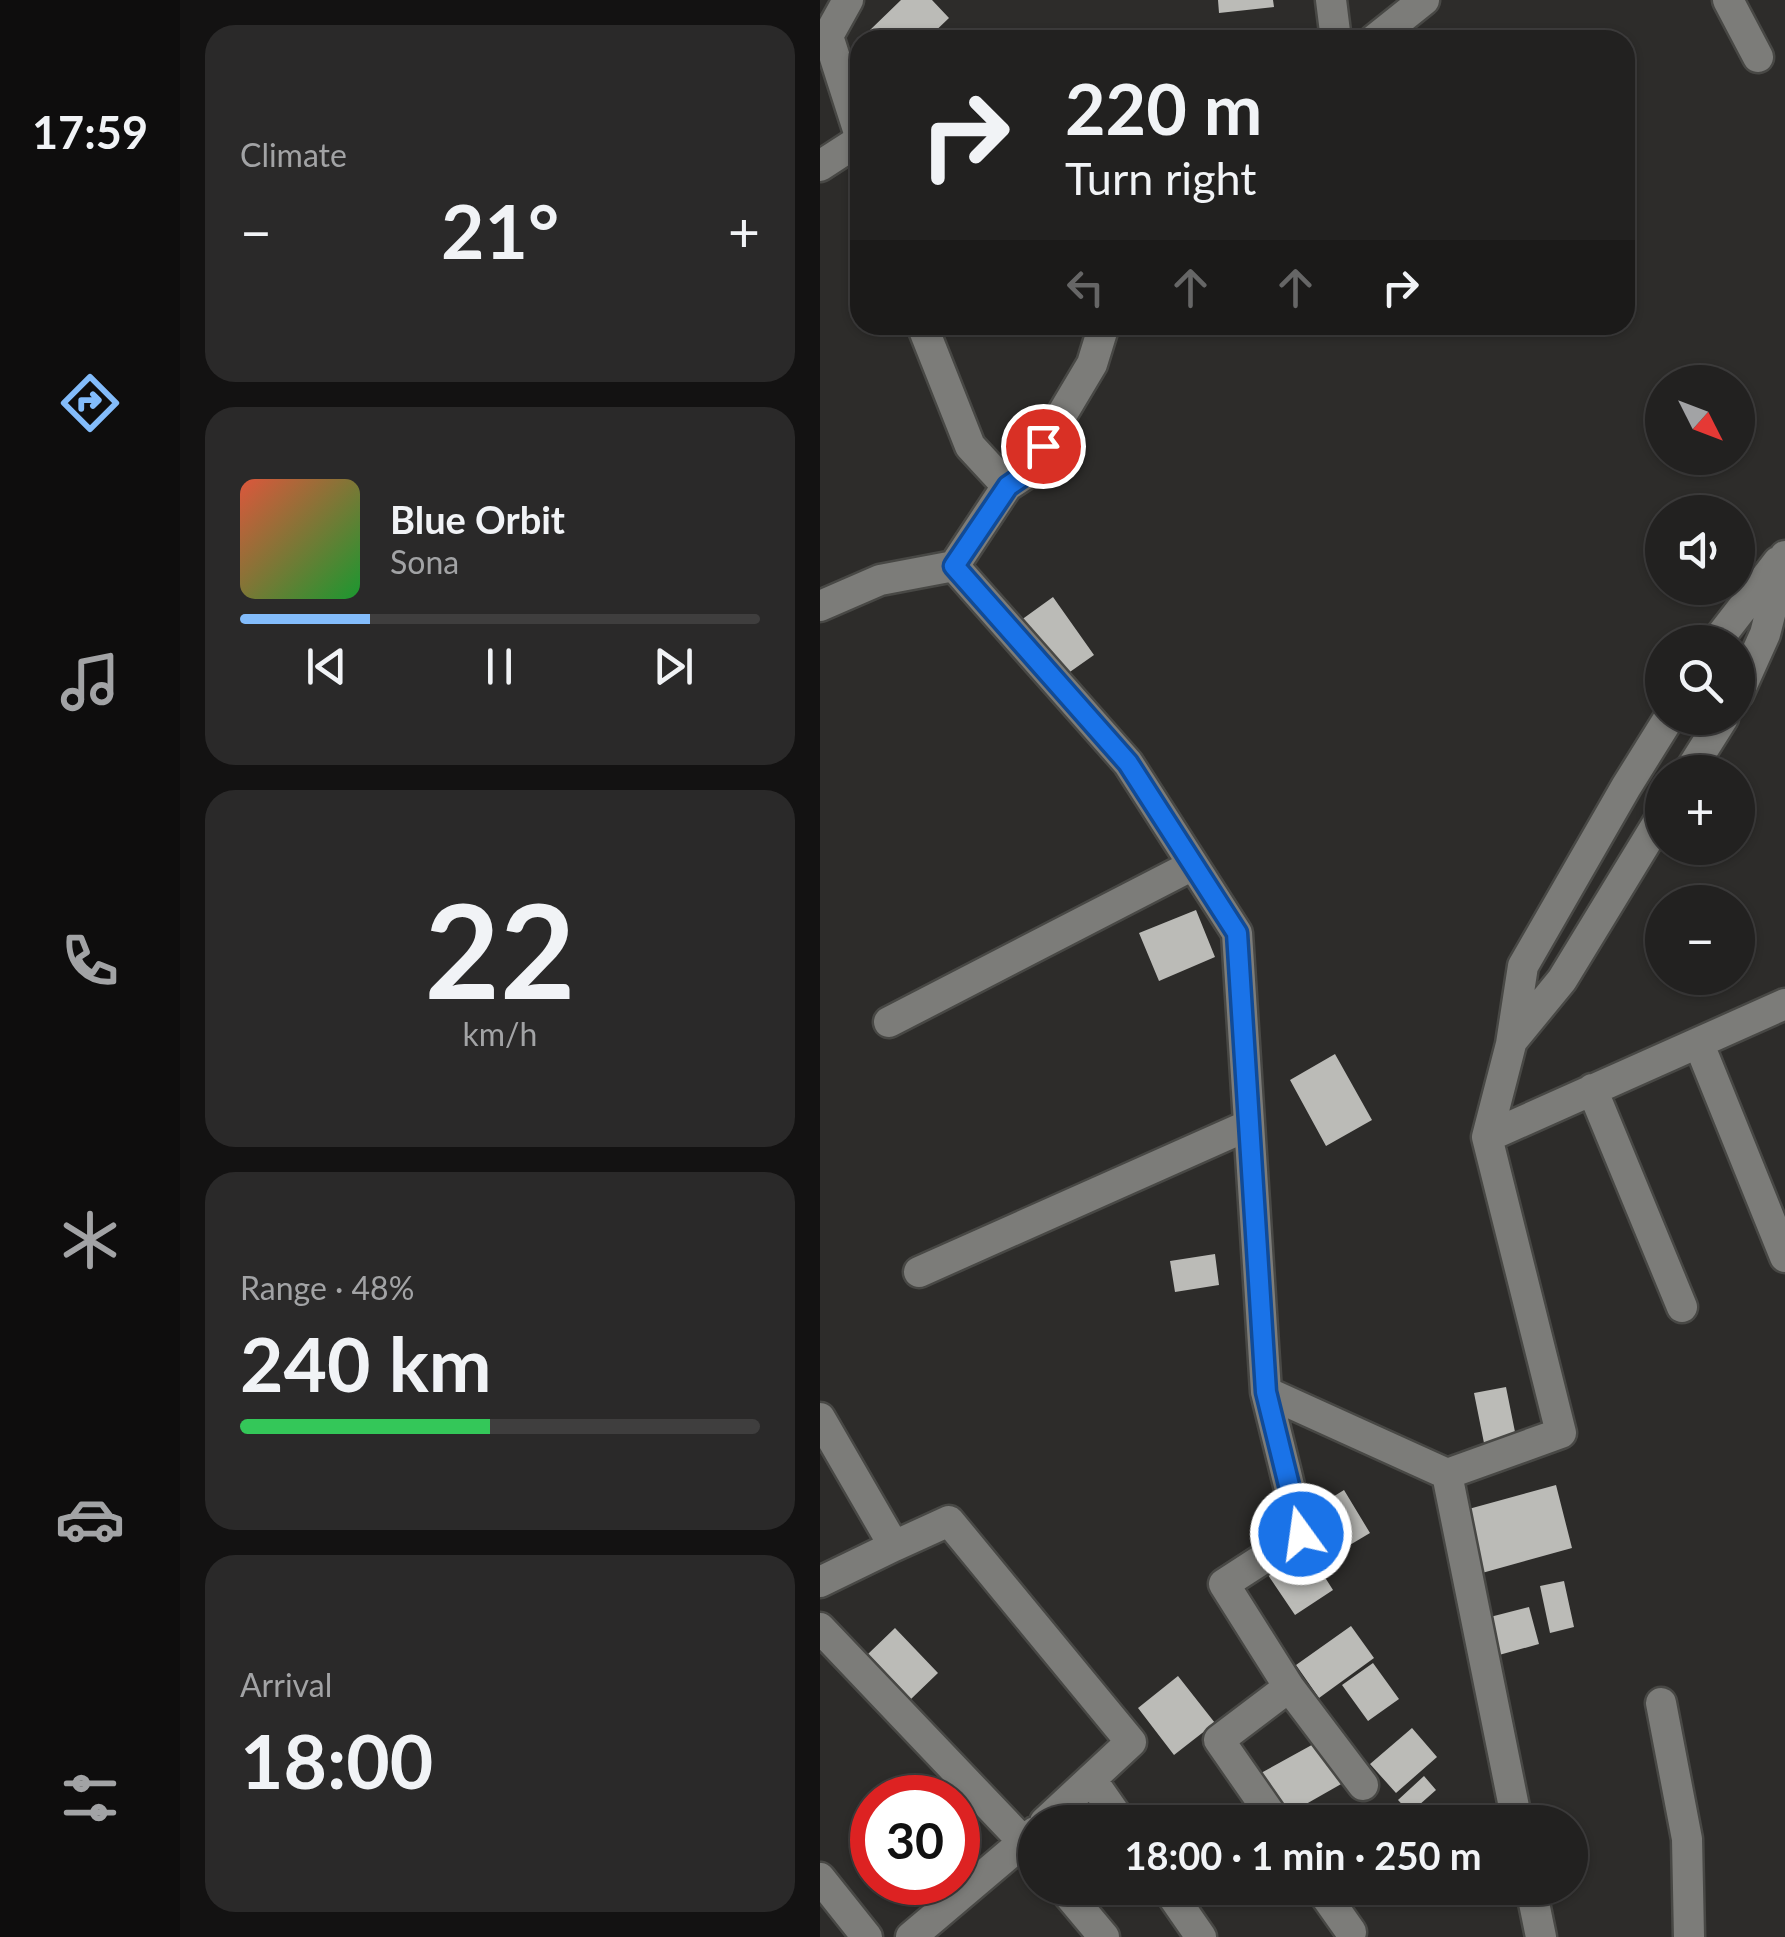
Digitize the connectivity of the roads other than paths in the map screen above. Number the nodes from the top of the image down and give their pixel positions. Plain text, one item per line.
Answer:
1 (848, 0) edge
2 (1330, 0) edge
3 (1424, 0) edge
4 (1728, 0) edge
5 (1334, 30) edge
6 (1386, 30) edge
7 (1758, 56) dead end
8 (850, 106) edge
9 (850, 145) edge
10 (820, 166) edge
11 (926, 335) edge
12 (1101, 335) edge
13 (1008, 486) junction
14 (1785, 555) edge
15 (954, 566) junction
16 (820, 606) edge
17 (1729, 625) edge
18 (1755, 656) edge
19 (1659, 735) edge
20 (1645, 845) edge
21 (1588, 852) junction
22 (1193, 865) junction
23 (1628, 874) junction
24 (1785, 1004) edge
25 (888, 1022) dead end
26 (1510, 1044) junction
27 (1699, 1044) junction
28 (1592, 1089) junction
29 (1249, 1126) junction
30 (1488, 1137) junction
31 (1785, 1257) edge
32 (919, 1272) dead end
33 (1682, 1307) dead end
34 (1266, 1392) junction
35 (820, 1418) edge
36 (1446, 1474) junction
37 (894, 1546) junction
38 (820, 1582) edge
39 (820, 1628) edge
40 (1289, 1687) junction
41 (1661, 1704) dead end
42 (1091, 1780) junction
43 (1363, 1785) dead end
44 (1066, 1805) edge
45 (1109, 1805) edge
46 (1264, 1805) edge
47 (1514, 1805) edge
48 (1018, 1821) edge
49 (1018, 1851) edge
50 (820, 1878) edge
51 (1077, 1905) edge
52 (1179, 1905) edge
53 (1332, 1905) edge
54 (1534, 1905) edge
55 (1351, 1932) dead end
56 (867, 1937) edge
57 (911, 1937) edge
58 (1104, 1937) edge
59 (1202, 1937) edge
60 (1541, 1937) edge
61 (1689, 1937) edge

1 - 8 street
2 - 5 street
3 - 6 street
4 - 7 street
9 - 10 street
11 - 13 street
12 - 13 street
13 - 15 street
14 - 17 street
14 - 18 street
15 - 16 street
15 - 22 street
19 - 21 street
20 - 23 street
21 - 23 street
21 - 26 street
22 - 25 street
22 - 29 street
23 - 26 street
24 - 27 street
26 - 30 street
27 - 28 street
27 - 31 street
28 - 30 street
28 - 33 street
29 - 32 street
29 - 34 street
30 - 36 street
34 - 36 street
34 - 40 street
35 - 37 street
36 - 47 street
37 - 38 street
37 - 42 street
39 - 48 street
40 - 43 street
40 - 46 street
41 - 61 street
42 - 44 street
42 - 45 street
49 - 57 street
50 - 56 street
51 - 58 street
52 - 59 street
53 - 55 street
54 - 60 street

